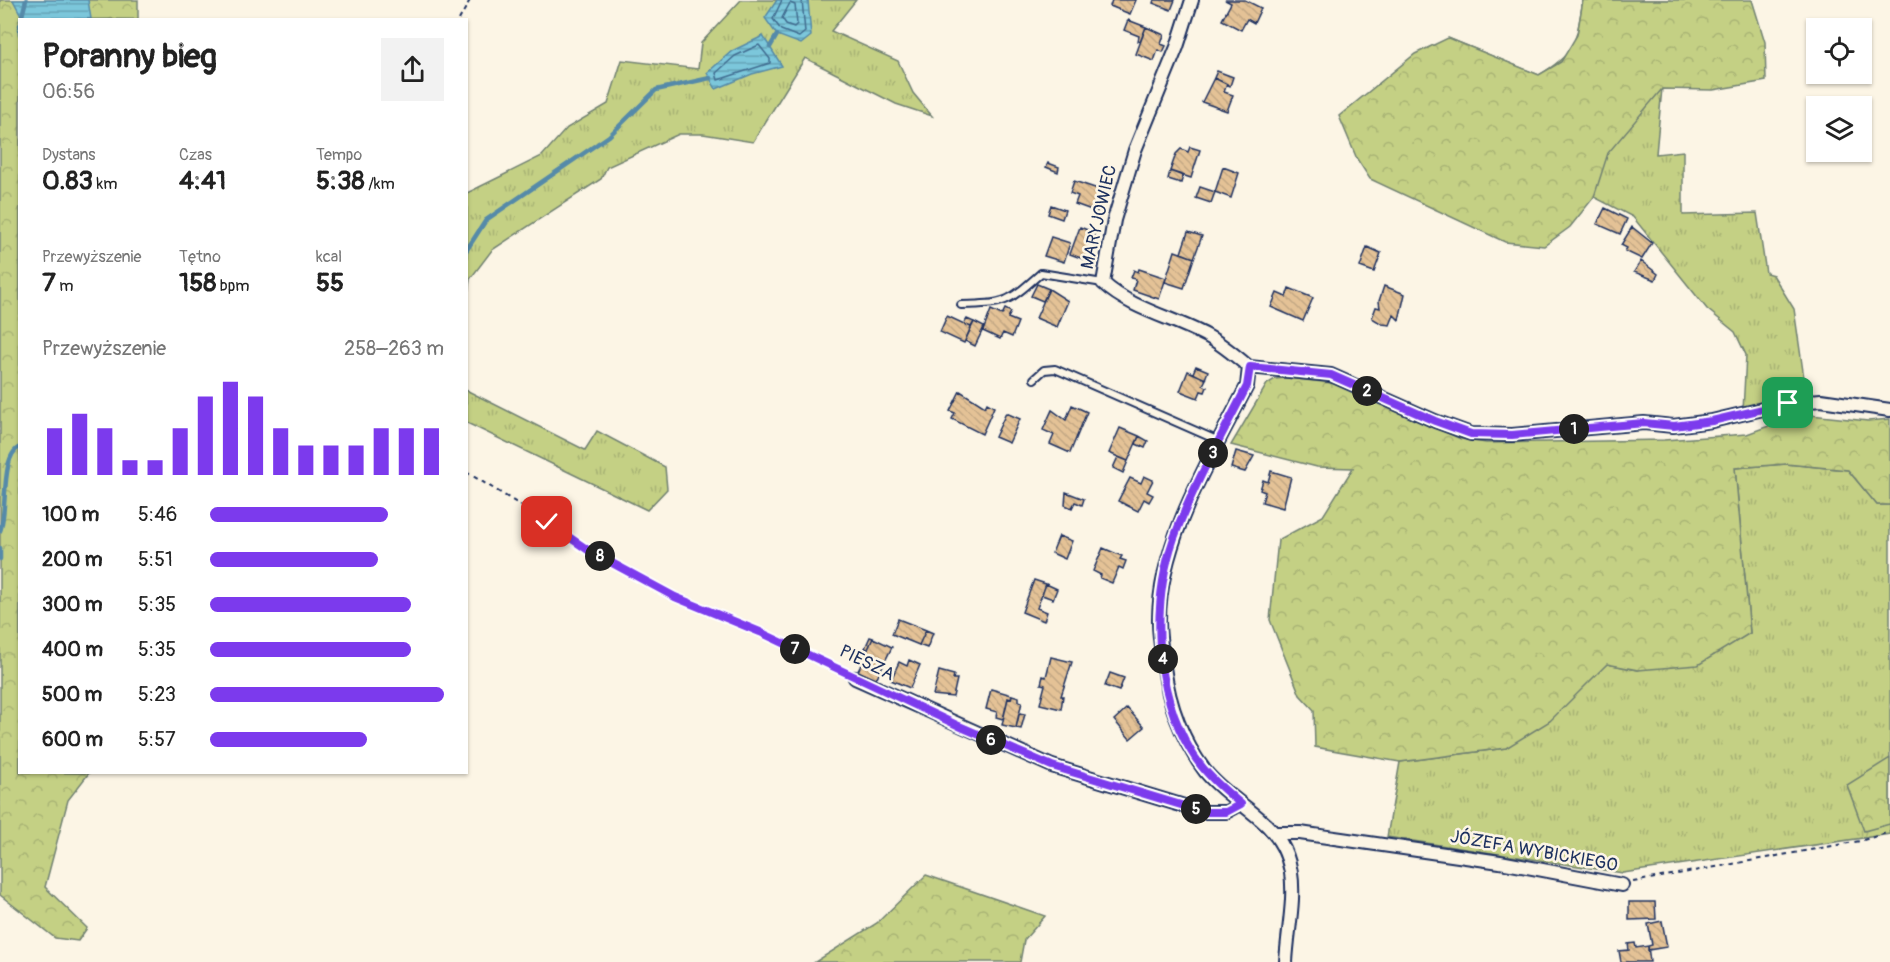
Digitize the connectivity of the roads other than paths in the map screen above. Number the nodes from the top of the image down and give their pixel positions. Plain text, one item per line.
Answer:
1 (1192, 0) edge
2 (1102, 283) junction
3 (961, 305) dead end
4 (1250, 367) junction
5 (1035, 379) dead end
6 (1890, 410) edge
7 (1219, 441) junction
8 (855, 678) road end
9 (1241, 804) junction
10 (1276, 833) junction
11 (1622, 885) road end
12 (1286, 962) edge

1 - 2 street, MARYJOWIEC
2 - 3 lane
2 - 4 street, MARYJOWIEC
4 - 6 street
4 - 7 street
5 - 7 lane
7 - 9 street
8 - 9 street, PIESZA
9 - 10 street
10 - 11 street, JÓZEFA WYBICKIEGO
10 - 12 street

